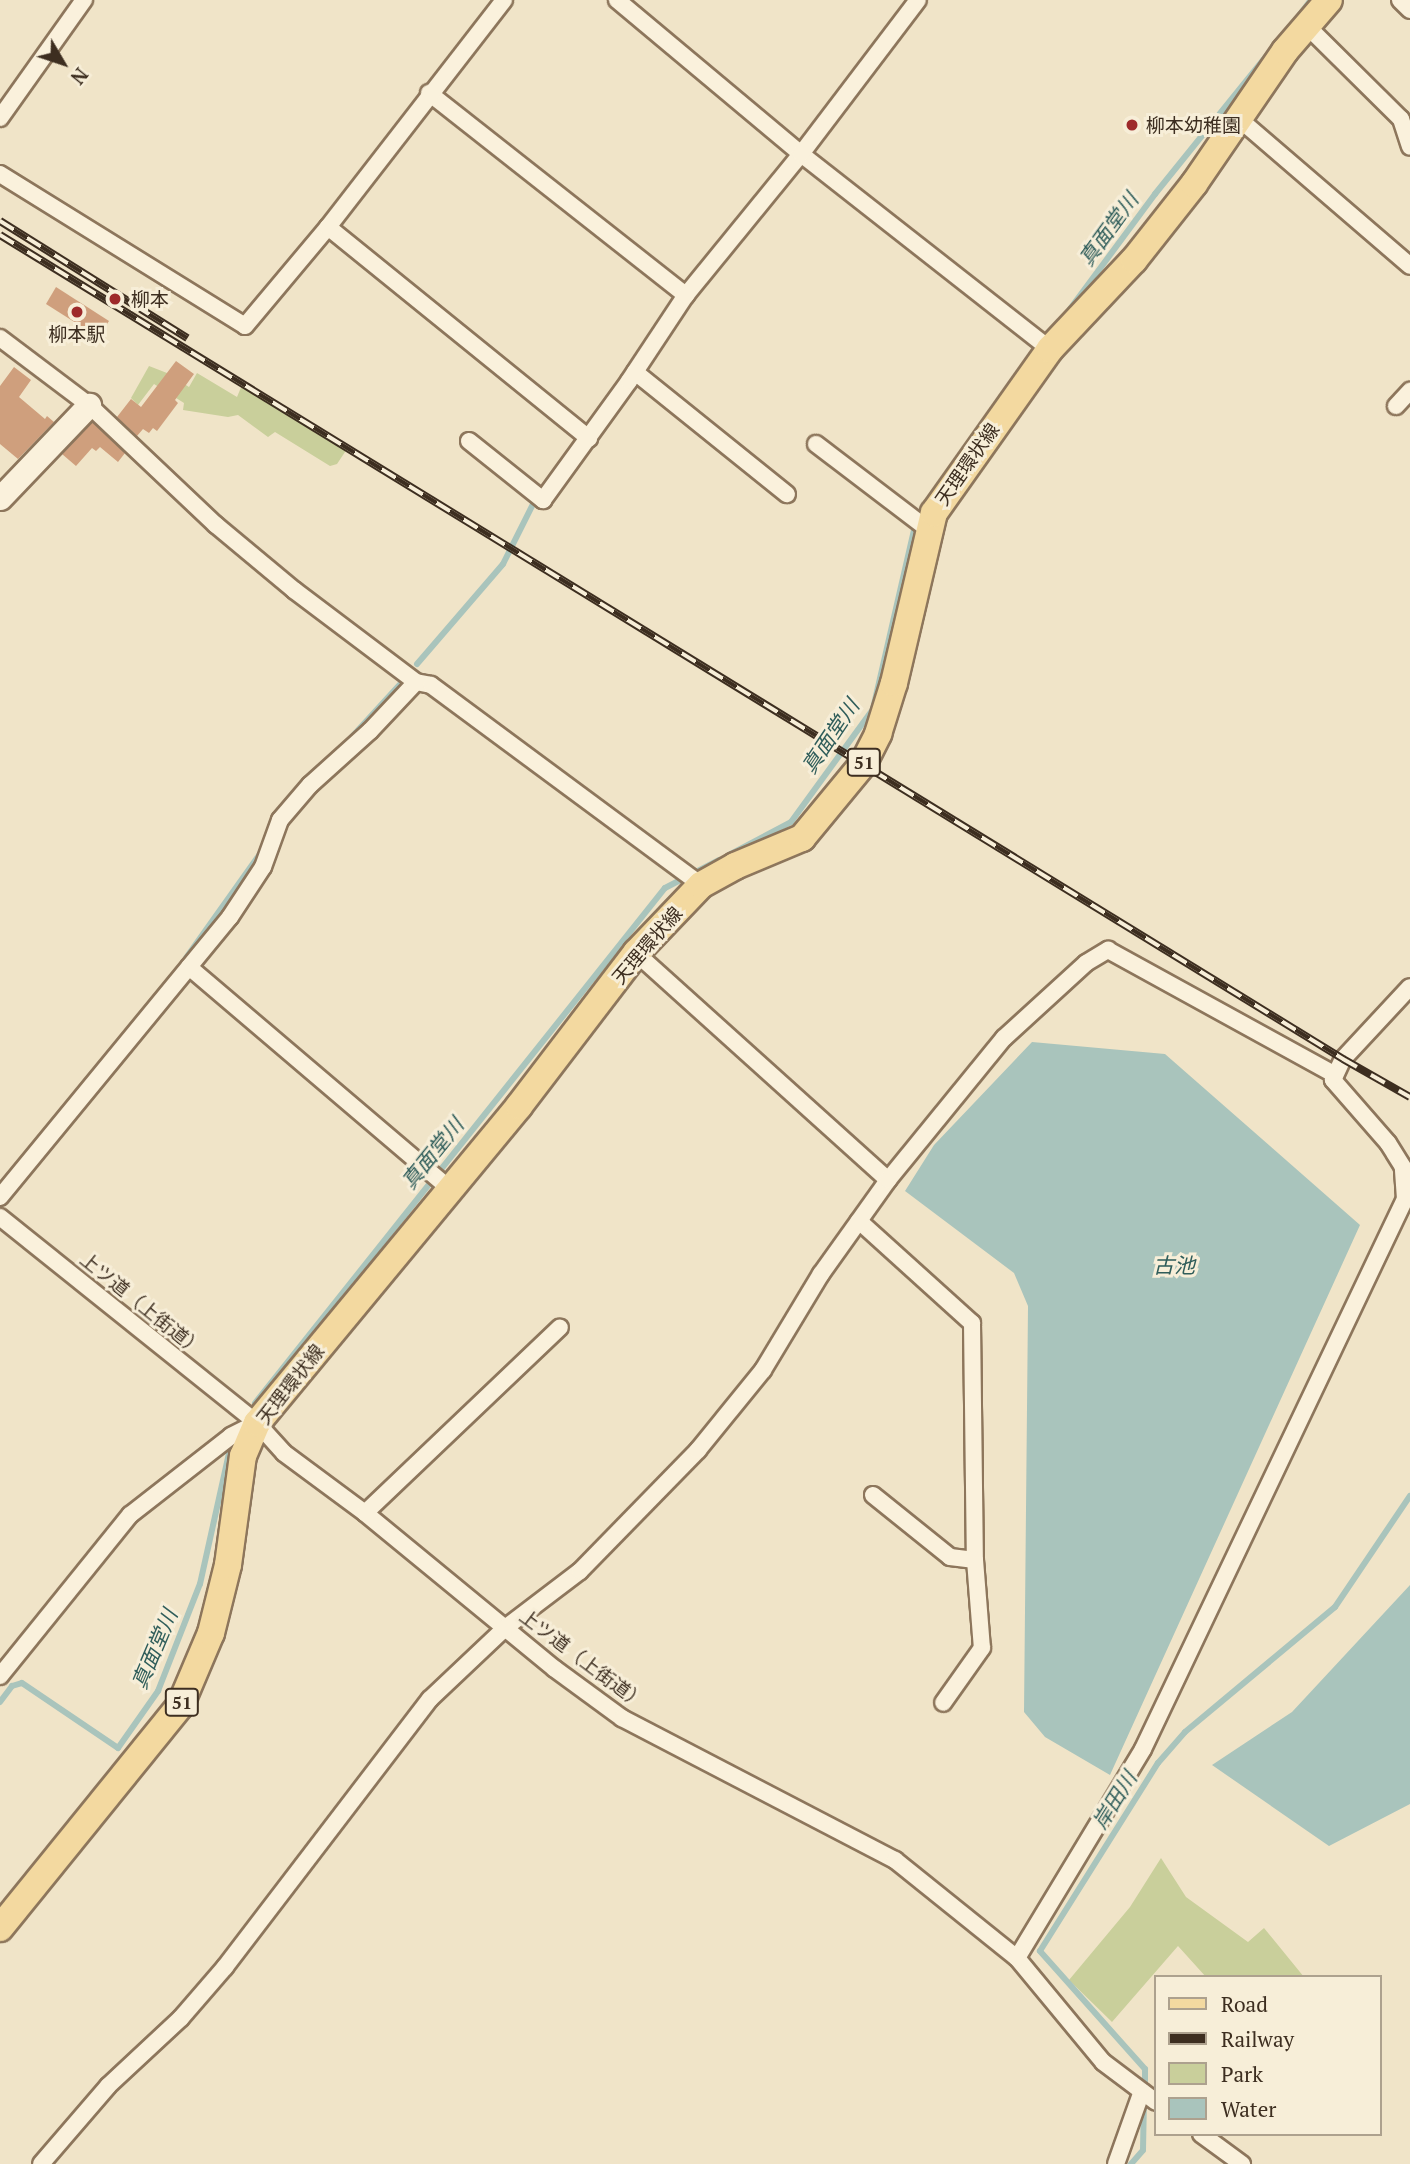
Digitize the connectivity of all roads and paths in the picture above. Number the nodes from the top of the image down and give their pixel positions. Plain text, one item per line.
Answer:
1 (84, 0) edge
2 (504, 0) edge
3 (617, 0) edge
4 (918, 0) edge
5 (1329, 0) edge
6 (1400, 0) edge
7 (1410, 10) edge
8 (1307, 26) junction
9 (429, 93) junction
10 (1237, 117) junction
11 (0, 118) edge
12 (1410, 147) edge
13 (801, 153) junction
14 (0, 174) edge
15 (328, 227) junction
16 (1410, 266) edge
17 (686, 295) junction
18 (0, 338) edge
19 (1050, 349) junction
20 (635, 372) junction
21 (1410, 391) edge
22 (89, 405) junction
23 (1396, 406) dead end
24 (589, 438) junction
25 (469, 441) dead end
26 (816, 444) dead end
27 (787, 494) dead end
28 (0, 498) edge
29 (930, 531) junction
30 (416, 682) junction
31 (701, 885) junction
32 (636, 953) junction
33 (189, 967) junction
34 (1410, 987) edge
35 (1335, 1074) junction
36 (888, 1180) junction
37 (451, 1189) junction
38 (0, 1197) edge
39 (0, 1217) edge
40 (859, 1221) junction
41 (561, 1327) dead end
42 (257, 1423) junction
43 (873, 1495) dead end
44 (365, 1513) junction
45 (975, 1560) junction
46 (505, 1628) junction
47 (0, 1676) edge
48 (943, 1703) dead end
49 (0, 1928) edge
50 (1017, 1958) junction
51 (1142, 2091) junction
52 (1154, 2100) edge
53 (1204, 2136) edge
54 (41, 2164) edge
55 (1116, 2164) edge
56 (1242, 2164) edge

1 - 11 street
2 - 9 street
3 - 13 street
4 - 13 street
5 - 8 main road, 天理環状線 / 51
6 - 7 street
8 - 10 main road, 天理環状線 / 51
8 - 12 street
9 - 15 street
9 - 17 street
10 - 16 street
10 - 19 main road, 天理環状線 / 51
13 - 17 street
13 - 19 street
14 - 15 street
15 - 24 street
17 - 20 street
18 - 22 street
19 - 29 main road, 天理環状線 / 51
20 - 24 street
20 - 27 street
21 - 23 street
22 - 28 main road
22 - 30 street
24 - 25 street
26 - 29 street
29 - 31 main road, 天理環状線 / 51
30 - 31 street
30 - 33 street
31 - 32 main road, 天理環状線 / 51
32 - 36 street
32 - 37 main road, 天理環状線 / 51
33 - 37 street
33 - 38 street
34 - 35 street
35 - 36 street
35 - 50 street
36 - 40 street
37 - 42 main road, 天理環状線 / 51
39 - 42 street, 上ツ道（上街道）
40 - 45 street
40 - 46 street
41 - 44 street
42 - 44 street, 上ツ道（上街道）
42 - 47 street
42 - 49 main road, 天理環状線 / 51
43 - 45 street
44 - 46 street, 上ツ道（上街道）
45 - 48 street
46 - 50 street, 上ツ道（上街道）
46 - 54 street
50 - 51 street, 上ツ道（上街道）
51 - 52 street, 上ツ道（上街道）
51 - 55 street
53 - 56 street

